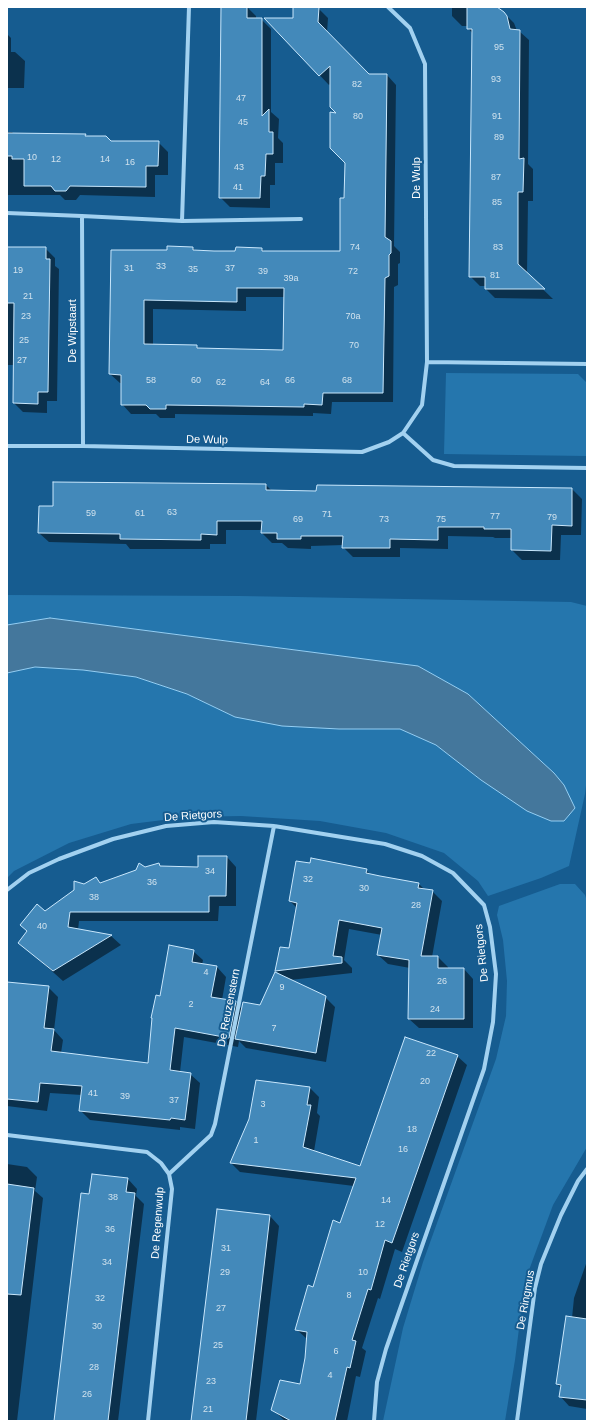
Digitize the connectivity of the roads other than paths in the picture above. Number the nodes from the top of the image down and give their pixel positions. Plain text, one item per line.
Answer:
1 (189, 7) edge
2 (388, 7) edge
3 (7, 213) edge
4 (82, 216) junction
5 (301, 219) dead end
6 (182, 221) junction
7 (427, 362) junction
8 (587, 364) edge
9 (403, 433) junction
10 (7, 446) edge
11 (83, 446) junction
12 (587, 468) edge
13 (274, 826) junction
14 (7, 890) edge
15 (7, 1135) edge
16 (587, 1169) edge
17 (169, 1174) junction
18 (148, 1421) edge
19 (374, 1421) edge
20 (517, 1421) edge

1 - 6 street
2 - 7 street, De Wulp
3 - 4 street
4 - 6 street
4 - 11 street, De Wipstaart
5 - 6 street
7 - 8 street
7 - 9 street, De Wulp
9 - 11 street, De Wulp
9 - 12 street
10 - 11 street, De Wulp
13 - 14 street, De Rietgors
13 - 17 street, De Reuzenstern
13 - 19 street, De Rietgors
15 - 17 street, De Regenwulp
16 - 20 street, De Ringmus
17 - 18 street, De Regenwulp

